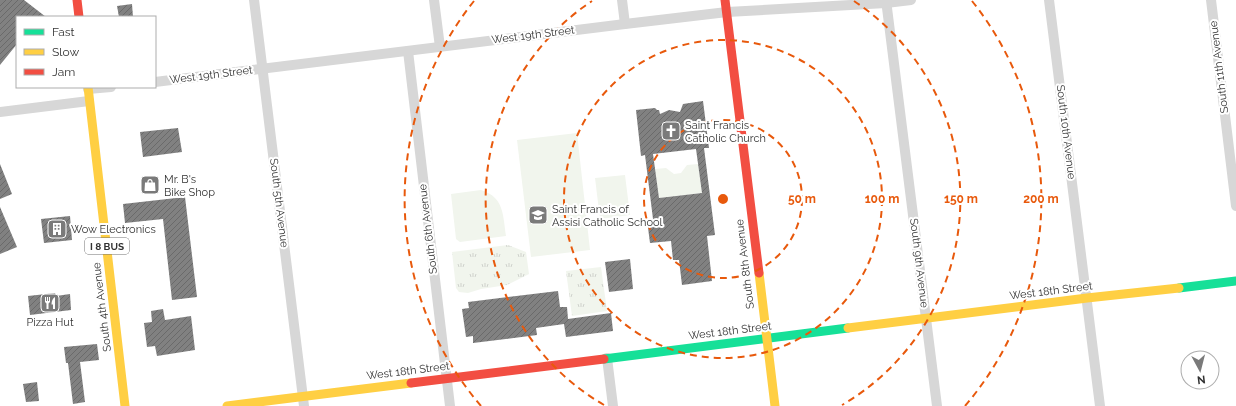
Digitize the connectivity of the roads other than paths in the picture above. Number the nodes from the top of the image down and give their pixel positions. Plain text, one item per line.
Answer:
1 (77, 0) edge
2 (254, 0) edge
3 (434, 0) edge
4 (622, 0) edge
5 (725, 0) edge
6 (911, 0) edge
7 (1049, 0) edge
8 (1211, 0) edge
9 (886, 2) edge
10 (727, 12) junction
11 (79, 16) edge
12 (625, 24) junction
13 (440, 47) junction
14 (408, 51) junction
15 (262, 69) junction
16 (156, 82) edge
17 (88, 88) edge
18 (89, 101) junction
19 (0, 112) edge
20 (1236, 206) edge
21 (1236, 281) edge
22 (1087, 298) junction
23 (926, 318) junction
24 (766, 338) junction
25 (607, 358) junction
26 (446, 378) junction
27 (303, 401) edge
28 (125, 406) edge
29 (227, 406) edge
30 (450, 406) edge
31 (613, 406) edge
32 (775, 406) edge
33 (938, 406) edge
34 (1100, 406) edge

1 - 11 street
2 - 15 street, South 5th Avenue
3 - 13 street
4 - 12 street
5 - 10 street, South 8th Avenue
6 - 9 street, West 19th Street
7 - 22 street, South 10th Avenue
8 - 20 street, South 11th Avenue
9 - 10 street, West 19th Street
9 - 23 street, South 9th Avenue
10 - 12 street, West 19th Street
10 - 24 street, South 8th Avenue
12 - 13 street, West 19th Street
13 - 14 street, West 19th Street
14 - 15 street, West 19th Street
14 - 26 street, South 6th Avenue
15 - 16 street, West 19th Street
15 - 27 street, South 5th Avenue
17 - 18 street, South 4th Avenue / I 8 BUS
18 - 19 street
18 - 28 street, South 4th Avenue / I 8 BUS
21 - 22 street, West 18th Street
22 - 23 street, West 18th Street
22 - 34 street, South 10th Avenue
23 - 24 street, West 18th Street
23 - 33 street, South 9th Avenue
24 - 25 street, West 18th Street
24 - 32 street, South 8th Avenue
25 - 26 street, West 18th Street
25 - 31 street
26 - 27 street, West 18th Street
26 - 30 street, South 6th Avenue
27 - 29 street, West 18th Street

